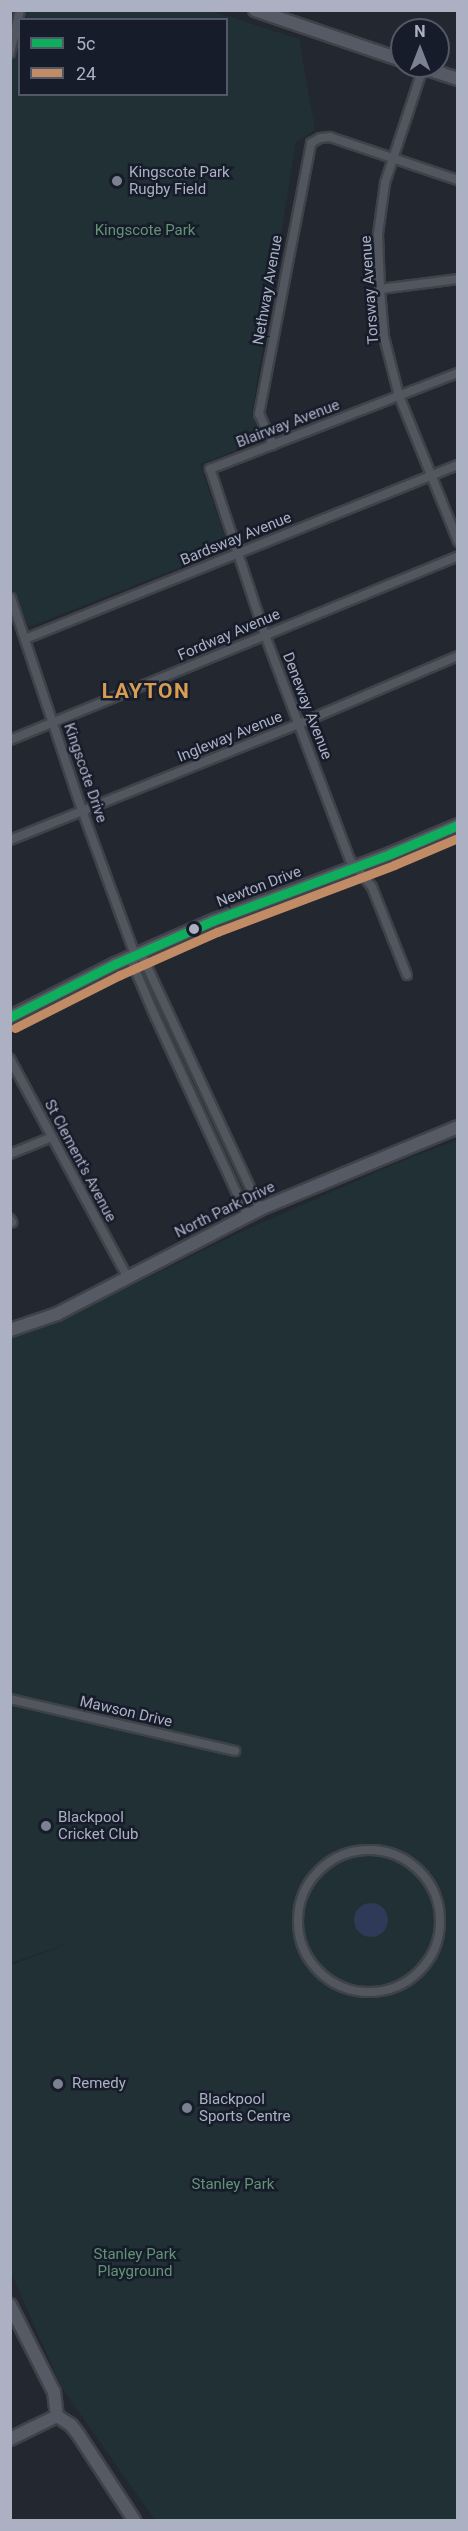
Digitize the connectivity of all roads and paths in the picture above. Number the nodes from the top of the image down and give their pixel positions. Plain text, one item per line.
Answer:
1 (255, 10) edge
2 (16, 15) edge
3 (10, 53) edge
4 (390, 56) edge
5 (418, 78) edge
6 (392, 159) junction
7 (458, 180) edge
8 (458, 279) edge
9 (380, 289) junction
10 (458, 373) edge
11 (399, 396) junction
12 (273, 445) junction
13 (458, 465) edge
14 (431, 475) junction
15 (458, 541) edge
16 (238, 552) junction
17 (458, 556) edge
18 (11, 598) edge
19 (265, 635) junction
20 (25, 639) junction
21 (458, 656) edge
22 (54, 723) junction
23 (299, 724) junction
24 (10, 740) edge
25 (82, 810) junction
26 (458, 825) edge
27 (10, 840) edge
28 (355, 867) junction
29 (135, 955) junction
30 (407, 975) dead end
31 (10, 1017) edge
32 (10, 1059) edge
33 (458, 1127) edge
34 (52, 1137) junction
35 (10, 1154) edge
36 (260, 1209) junction
37 (247, 1215) junction
38 (127, 1276) junction
39 (10, 1330) edge
40 (10, 1699) edge
41 (236, 1751) dead end
42 (372, 1992) joint
43 (10, 2305) edge
44 (14, 2320) edge
45 (57, 2416) junction
46 (10, 2439) edge
47 (134, 2520) edge

1 - 4 street
2 - 3 street
5 - 6 street, Torsway Avenue
6 - 7 street
6 - 9 street, Torsway Avenue
6 - 12 street, Nethway Avenue
8 - 9 street
9 - 11 street, Torsway Avenue
10 - 11 street, Blairway Avenue
11 - 12 street, Blairway Avenue
11 - 14 street, Torsway Avenue
12 - 16 street, Blairway Avenue
13 - 14 street, Bardsway Avenue
14 - 15 street, Torsway Avenue
14 - 16 street, Bardsway Avenue
16 - 19 street, Deneway Avenue
16 - 20 street, Bardsway Avenue
17 - 19 street, Fordway Avenue
18 - 20 street, Kingscote Drive
19 - 22 street, Fordway Avenue
19 - 23 street, Deneway Avenue
20 - 22 street, Kingscote Drive
21 - 23 street, Ingleway Avenue
22 - 24 street, Fordway Avenue
22 - 25 street, Kingscote Drive
23 - 25 street, Ingleway Avenue
23 - 28 street, Deneway Avenue
25 - 27 street, Ingleway Avenue
25 - 29 street, Kingscote Drive
26 - 28 street, Newton Drive
28 - 29 street, Newton Drive
28 - 30 street, Deneway Avenue
29 - 31 street, Newton Drive
29 - 36 street
29 - 37 street
32 - 34 street, St Clement's Avenue
33 - 36 street, North Park Drive
34 - 35 street
34 - 38 street, St Clement's Avenue
36 - 37 street, North Park Drive
37 - 38 street, North Park Drive
38 - 39 street, North Park Drive
40 - 41 street, Mawson Drive
42 - 42 street
43 - 44 street
44 - 45 street
45 - 46 street
45 - 47 street

